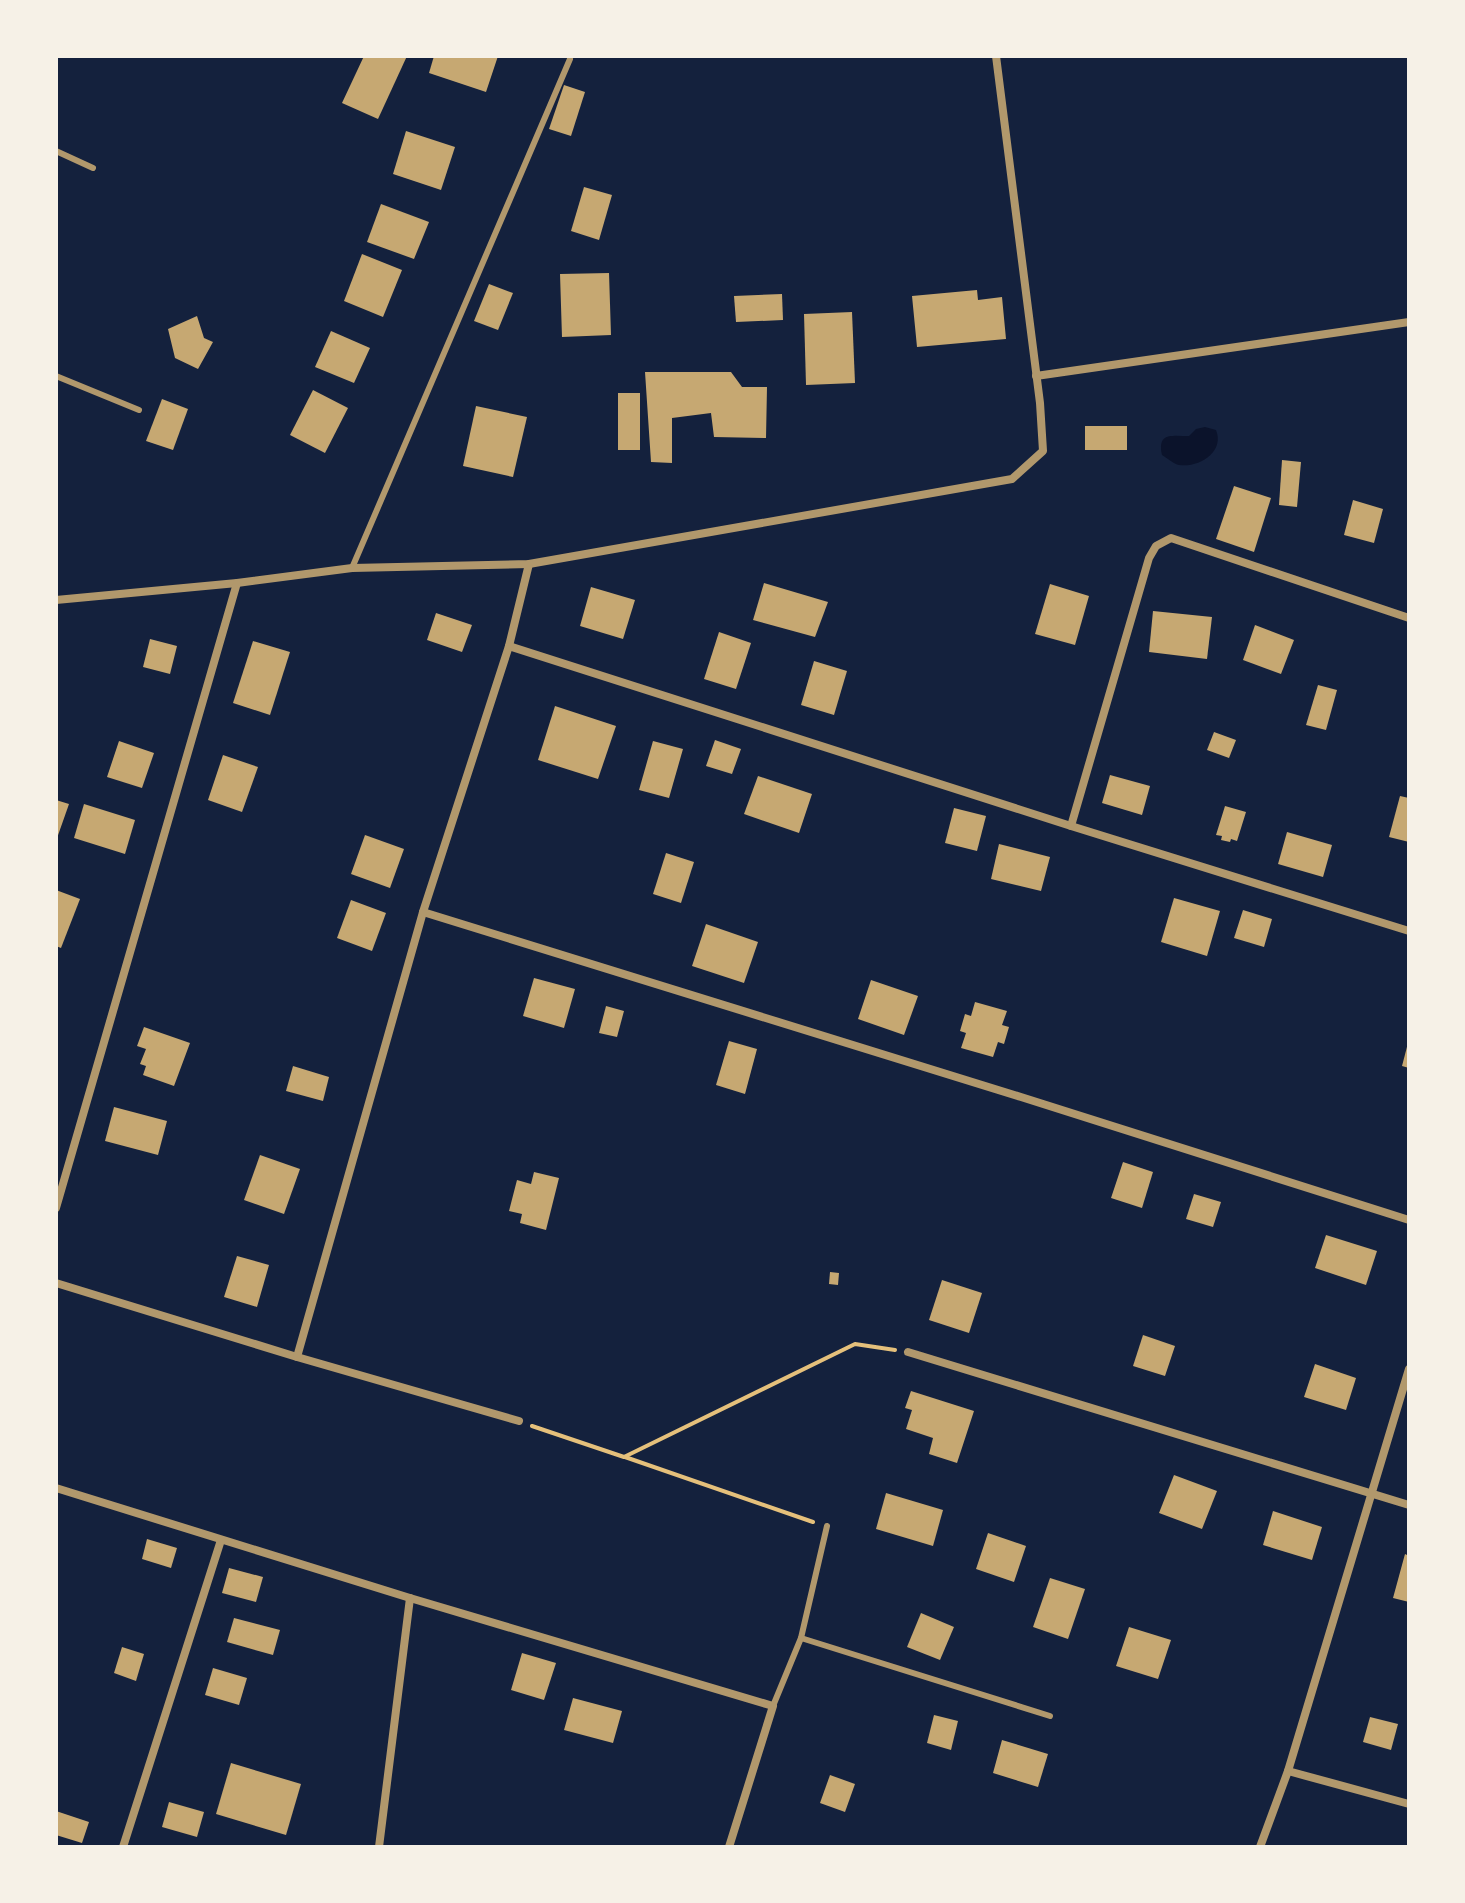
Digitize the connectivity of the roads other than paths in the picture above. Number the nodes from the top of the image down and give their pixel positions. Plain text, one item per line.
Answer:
1 (996, 56) edge
2 (570, 59) dead end
3 (56, 151) edge
4 (93, 168) dead end
5 (1409, 322) edge
6 (56, 376) edge
7 (1036, 376) junction
8 (139, 410) dead end
9 (529, 564) junction
10 (352, 568) junction
11 (237, 583) junction
12 (56, 600) edge
13 (1409, 618) edge
14 (509, 646) junction
15 (1071, 826) junction
16 (423, 912) junction
17 (1409, 931) edge
18 (56, 1208) edge
19 (1409, 1220) edge
20 (56, 1283) edge
21 (908, 1352) road end
22 (297, 1357) junction
23 (1409, 1369) edge
24 (519, 1421) road end
25 (56, 1488) edge
26 (1372, 1494) junction
27 (1409, 1505) edge
28 (827, 1526) road end
29 (221, 1540) junction
30 (410, 1598) junction
31 (801, 1638) junction
32 (773, 1706) junction
33 (1050, 1716) dead end
34 (1288, 1771) junction
35 (1409, 1804) edge
36 (123, 1847) edge
37 (379, 1847) edge
38 (729, 1847) edge
39 (1260, 1847) edge

1 - 7 street
2 - 10 lane
3 - 4 lane
5 - 7 street
6 - 8 lane
7 - 9 street
9 - 10 street
9 - 14 street
10 - 11 street
11 - 12 street
11 - 18 street
13 - 15 street
14 - 15 street
14 - 16 street
15 - 17 street
16 - 19 street
16 - 22 street
20 - 22 street
21 - 26 street
22 - 24 street
23 - 26 street
25 - 29 street
26 - 27 street
26 - 34 street
28 - 31 lane
29 - 30 street
29 - 36 street
30 - 32 street
30 - 37 street
31 - 32 lane
31 - 33 lane
32 - 38 street
34 - 35 street
34 - 39 street

